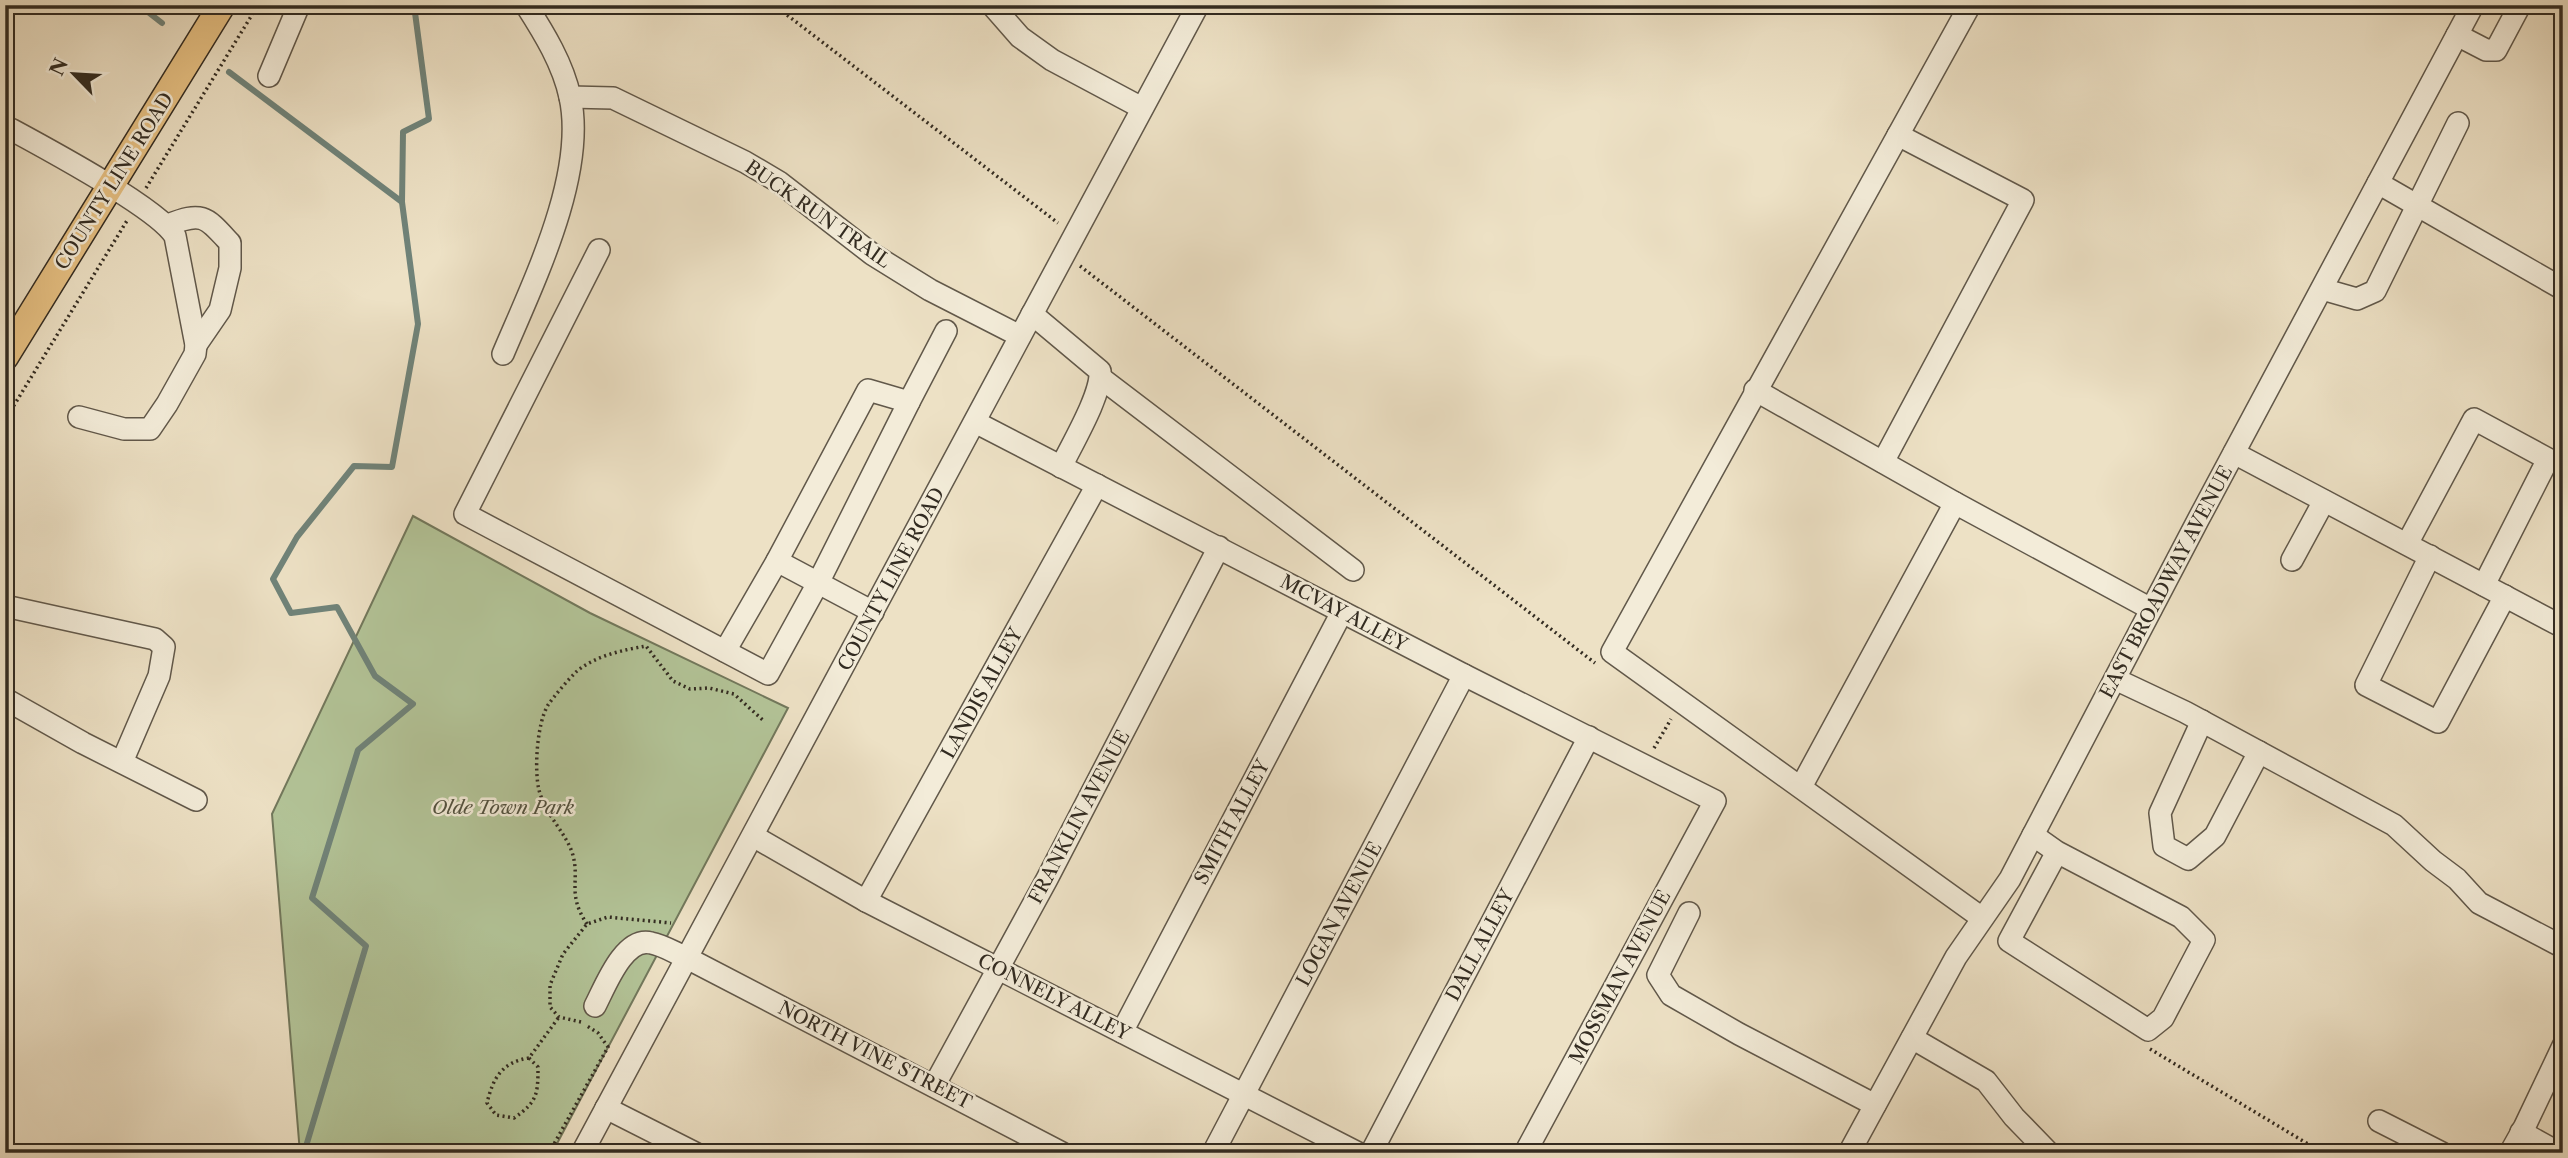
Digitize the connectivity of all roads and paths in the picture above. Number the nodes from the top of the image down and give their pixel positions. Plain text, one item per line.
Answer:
1 (222, 5) edge
2 (299, 5) edge
3 (526, 5) edge
4 (774, 5) edge
5 (992, 5) edge
6 (1198, 5) edge
7 (1970, 5) edge
8 (2473, 5) edge
9 (2520, 5) edge
10 (2457, 35) junction
11 (269, 76) dead end
12 (570, 97) junction
13 (1142, 108) junction
14 (2458, 123) dead end
15 (5, 126) edge
16 (1898, 135) junction
17 (2378, 183) junction
18 (111, 187) junction
19 (2417, 205) junction
20 (168, 225) junction
21 (1068, 246) junction
22 (598, 250) dead end
23 (2322, 289) junction
24 (2563, 289) edge
25 (1032, 314) junction
26 (946, 331) dead end
27 (1020, 336) junction
28 (196, 345) junction
29 (503, 354) dead end
30 (5, 357) edge
31 (1101, 378) junction
32 (1755, 390) junction
33 (909, 402) junction
34 (79, 417) dead end
35 (975, 422) junction
36 (2234, 453) junction
37 (1883, 462) junction
38 (1061, 467) junction
39 (1097, 485) junction
40 (2324, 501) junction
41 (1955, 503) junction
42 (2407, 544) junction
43 (1219, 547) junction
44 (2430, 556) junction
45 (2291, 560) dead end
46 (777, 561) junction
47 (1353, 570) dead end
48 (818, 583) junction
49 (2484, 585) junction
50 (2505, 596) junction
51 (5, 606) edge
52 (2151, 609) junction
53 (873, 612) junction
54 (1342, 612) junction
55 (2563, 627) edge
56 (725, 651) junction
57 (1603, 668) dead end
58 (1464, 675) junction
59 (2115, 678) junction
60 (5, 699) edge
61 (1672, 717) dead end
62 (2202, 721) junction
63 (765, 722) dead end
64 (1589, 737) junction
65 (2259, 752) junction
66 (122, 762) junction
67 (1645, 764) junction
68 (1801, 786) junction
69 (197, 800) dead end
70 (1715, 800) joint
71 (2033, 835) junction
72 (753, 836) junction
73 (2057, 852) junction
74 (866, 901) junction
75 (1689, 913) dead end
76 (1982, 918) junction
77 (671, 923) dead end
78 (587, 924) junction
79 (2563, 947) edge
80 (687, 958) junction
81 (998, 968) junction
82 (595, 1006) dead end
83 (559, 1017) junction
84 (1122, 1032) junction
85 (1912, 1038) junction
86 (2144, 1045) dead end
87 (2563, 1046) edge
88 (529, 1058) junction
89 (934, 1086) junction
90 (1244, 1094) junction
91 (1875, 1105) junction
92 (606, 1108) junction
93 (2379, 1121) dead end
94 (2521, 1132) junction
95 (2553, 1149) edge
96 (1854, 1151) edge
97 (549, 1153) edge
98 (582, 1153) edge
99 (695, 1153) edge
100 (1062, 1153) edge
101 (1213, 1153) edge
102 (1358, 1153) edge
103 (1371, 1153) edge
104 (1525, 1153) edge
105 (2049, 1153) edge
106 (2323, 1153) edge
107 (2442, 1153) edge
108 (2510, 1153) edge

1 - 18 main road, COUNTY LINE ROAD
2 - 11 street
3 - 12 street
4 - 21 path
5 - 13 street
6 - 13 street, COUNTY LINE ROAD
7 - 16 street
8 - 10 street, EAST BROADWAY AVENUE
9 - 10 street
10 - 17 street, EAST BROADWAY AVENUE
12 - 27 street, BUCK RUN TRAIL
12 - 29 street
13 - 21 street, COUNTY LINE ROAD
14 - 19 street
15 - 18 street
16 - 32 street
16 - 37 street
17 - 19 street
17 - 23 street, EAST BROADWAY AVENUE
18 - 20 street
18 - 30 main road, COUNTY LINE ROAD
19 - 23 street
19 - 24 street
20 - 28 street
20 - 28 street
21 - 25 street, COUNTY LINE ROAD
21 - 57 path
22 - 56 street
23 - 36 street, EAST BROADWAY AVENUE
25 - 27 street, COUNTY LINE ROAD
25 - 31 street
26 - 33 street
27 - 35 street, COUNTY LINE ROAD
28 - 34 street
31 - 38 street
31 - 47 street
32 - 37 street
32 - 68 street
33 - 46 street
33 - 48 street
35 - 38 street, MCVAY ALLEY
35 - 53 street, COUNTY LINE ROAD
36 - 40 street
36 - 52 street, EAST BROADWAY AVENUE
37 - 41 street
38 - 39 street, MCVAY ALLEY
39 - 43 street, MCVAY ALLEY
39 - 74 street, LANDIS ALLEY
40 - 42 street
40 - 45 street
41 - 52 street
41 - 68 street
42 - 44 street
42 - 49 street
43 - 54 street, MCVAY ALLEY
43 - 81 street, FRANKLIN AVENUE
44 - 49 street
44 - 50 street
46 - 48 street
46 - 56 street
48 - 53 street
48 - 56 street
49 - 50 street
50 - 55 street
51 - 66 street
52 - 59 street, EAST BROADWAY AVENUE
53 - 72 street, COUNTY LINE ROAD
54 - 58 street, MCVAY ALLEY
54 - 84 street, SMITH ALLEY
58 - 64 street, MCVAY ALLEY
58 - 90 street, LOGAN AVENUE
59 - 62 street
59 - 71 street, EAST BROADWAY AVENUE
60 - 66 street
61 - 67 path
62 - 65 street
62 - 65 street
63 - 78 path
64 - 67 street, MCVAY ALLEY
64 - 103 street, DALL ALLEY
65 - 79 street
66 - 69 street
67 - 70 street, MCVAY ALLEY
68 - 76 street
70 - 104 street, MOSSMAN AVENUE
71 - 73 street
71 - 76 street, EAST BROADWAY AVENUE
72 - 74 street, CONNELY ALLEY
72 - 80 street, COUNTY LINE ROAD
73 - 73 street
74 - 81 street, CONNELY ALLEY
75 - 91 street
76 - 85 street, EAST BROADWAY AVENUE
77 - 78 path
78 - 83 path
80 - 82 street, NORTH VINE STREET
80 - 89 street, NORTH VINE STREET
80 - 92 street, COUNTY LINE ROAD
81 - 84 street, CONNELY ALLEY
81 - 89 street, FRANKLIN AVENUE
83 - 88 path
83 - 97 path
84 - 90 street, CONNELY ALLEY
85 - 91 street, EAST BROADWAY AVENUE
85 - 105 street
86 - 106 path
87 - 94 street
88 - 88 path
89 - 100 street, NORTH VINE STREET
90 - 101 street, LOGAN AVENUE
90 - 102 street, CONNELY ALLEY
91 - 96 street, EAST BROADWAY AVENUE
92 - 98 street, COUNTY LINE ROAD
92 - 99 street
93 - 107 street
94 - 95 street
94 - 108 street

